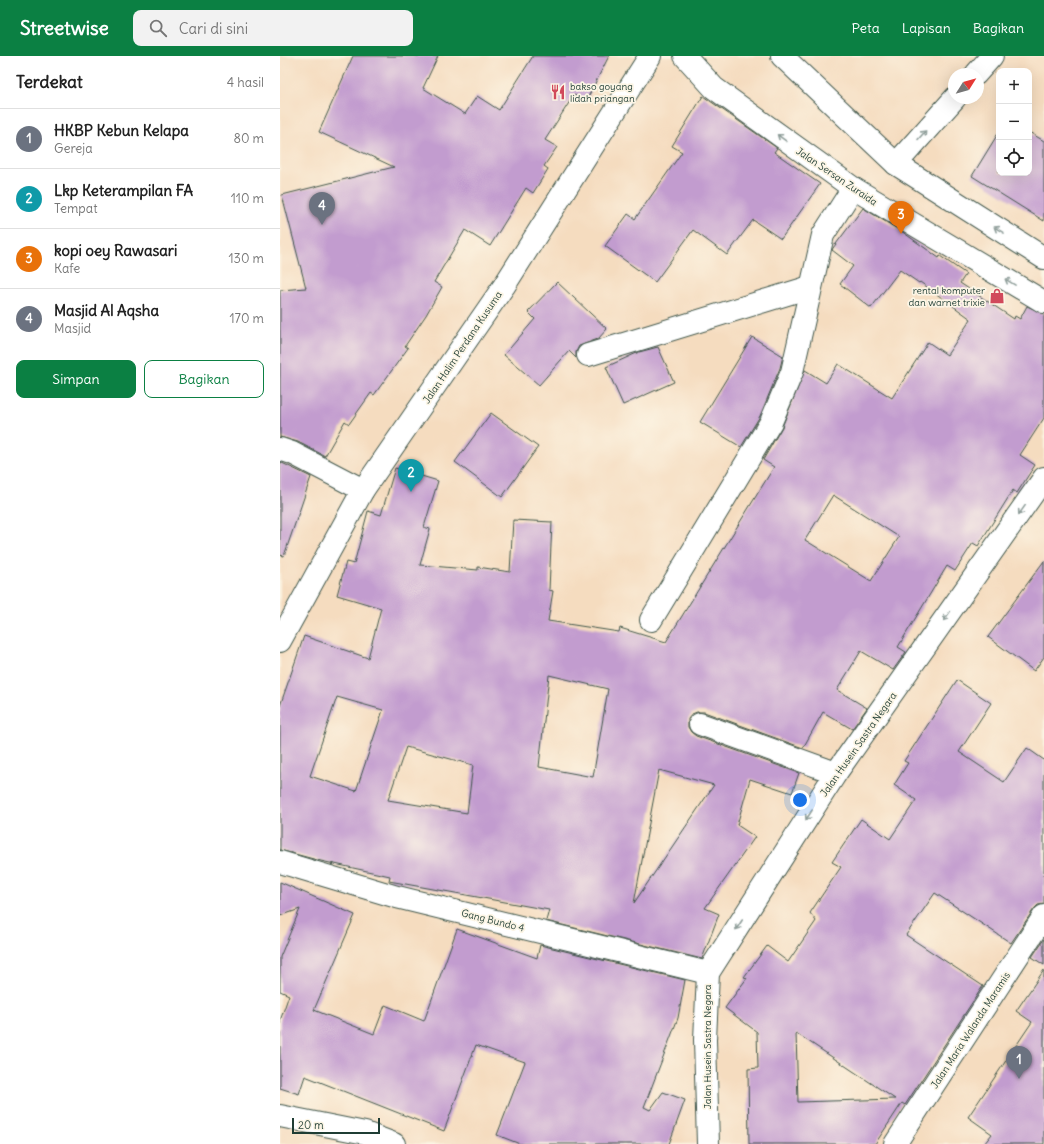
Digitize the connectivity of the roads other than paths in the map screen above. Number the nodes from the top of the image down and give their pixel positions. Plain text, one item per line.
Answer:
1 (650, 56) edge
2 (685, 56) edge
3 (782, 56) edge
4 (992, 56) edge
5 (981, 68) edge
6 (950, 104) edge
7 (896, 164) junction
8 (852, 188) junction
9 (1044, 258) edge
10 (810, 287) junction
11 (1044, 302) edge
12 (588, 355) dead end
13 (280, 449) edge
14 (1044, 478) edge
15 (363, 490) junction
16 (651, 620) dead end
17 (280, 641) edge
18 (700, 724) dead end
19 (836, 773) junction
20 (280, 862) edge
21 (1044, 916) edge
22 (708, 973) junction
23 (280, 1116) edge
24 (394, 1144) edge
25 (708, 1144) edge
26 (895, 1144) edge

1 - 15 street, Jalan Halim Perdana Kusuma
8 -> 2 street, Jalan Sersan Zuraida
3 - 7 street
4 - 5 street
7 -> 6 street
9 -> 7 street
8 - 10 street
11 -> 8 street, Jalan Sersan Zuraida
10 - 12 street
10 - 16 street
13 - 15 street
14 -> 19 street, Jalan Husein Sastra Negara
15 - 17 street, Jalan Halim Perdana Kusuma
18 - 19 street
19 -> 22 street, Jalan Husein Sastra Negara
20 - 22 street, Gang Bundo 4
21 - 26 street, Jalan Maria Walanda Maramis
22 - 25 street, Jalan Husein Sastra Negara
23 - 24 street

